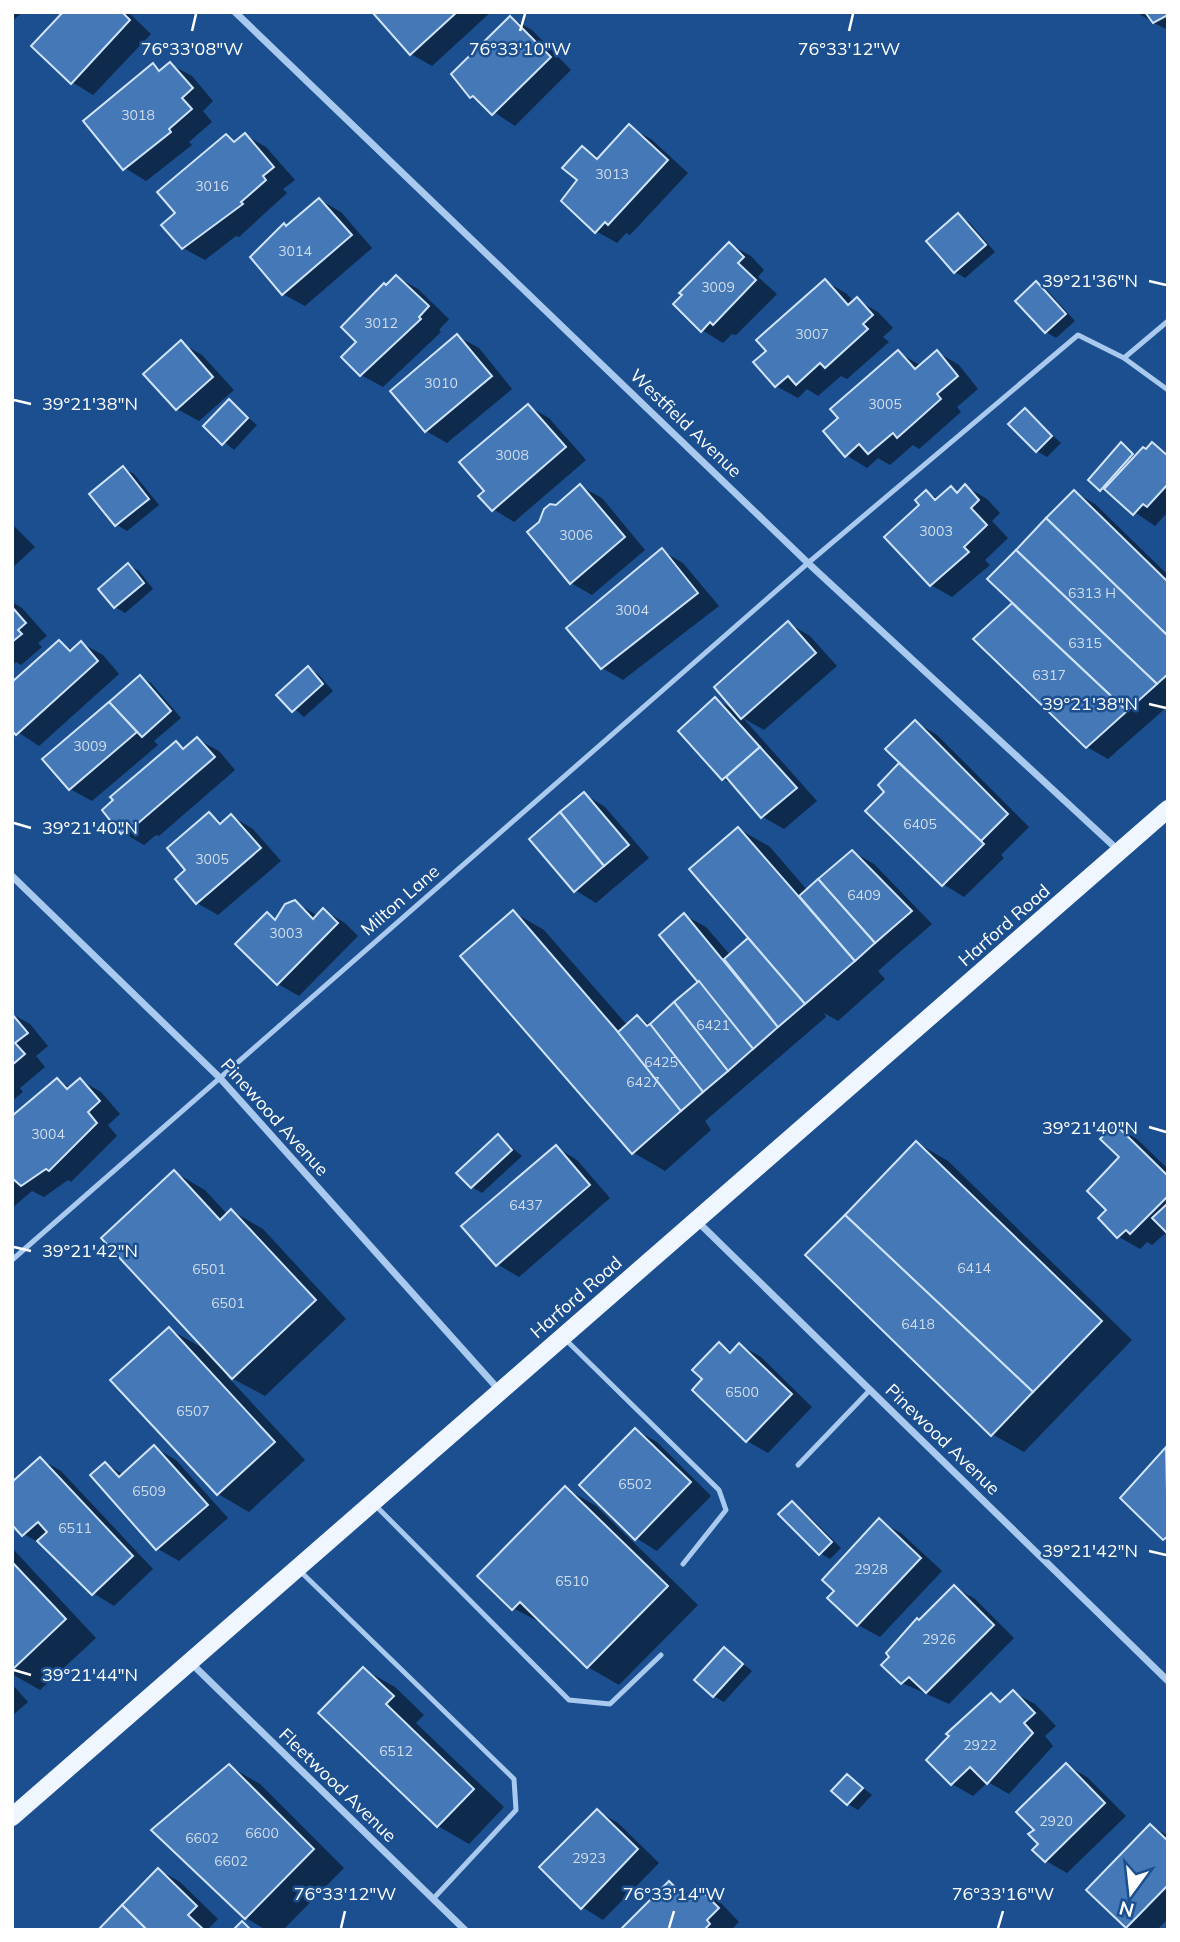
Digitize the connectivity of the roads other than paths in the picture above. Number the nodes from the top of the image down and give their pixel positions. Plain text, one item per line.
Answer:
1 (235, 12) edge
2 (1168, 321) edge
3 (1124, 358) junction
4 (1168, 390) edge
5 (808, 563) junction
6 (1167, 811) edge
7 (1119, 852) junction
8 (12, 876) edge
9 (219, 1077) junction
10 (696, 1220) junction
11 (12, 1260) edge
12 (563, 1337) junction
13 (870, 1390) junction
14 (500, 1392) junction
15 (797, 1465) dead end
16 (373, 1502) junction
17 (683, 1564) dead end
18 (297, 1568) junction
19 (661, 1655) dead end
20 (190, 1662) junction
21 (1168, 1681) edge
22 (12, 1817) edge
23 (433, 1899) junction
24 (465, 1930) edge

1 - 5 street, Westfield Avenue
2 - 3 lane
3 - 4 lane
3 - 5 lane, Milton Lane
5 - 7 street, Westfield Avenue
5 - 9 lane, Milton Lane
6 - 7 main road, Harford Road
7 - 10 main road, Harford Road
8 - 9 street, Pinewood Avenue
9 - 11 lane, Milton Lane
9 - 14 street, Pinewood Avenue
10 - 12 main road, Harford Road
10 - 13 street, Pinewood Avenue
12 - 14 main road, Harford Road
12 - 17 lane
13 - 15 lane
13 - 21 street, Pinewood Avenue
14 - 16 main road, Harford Road
16 - 18 main road, Harford Road
16 - 19 lane
18 - 20 main road, Harford Road
18 - 23 lane
20 - 22 main road, Harford Road
20 - 23 street, Fleetwood Avenue
23 - 24 street, Fleetwood Avenue

